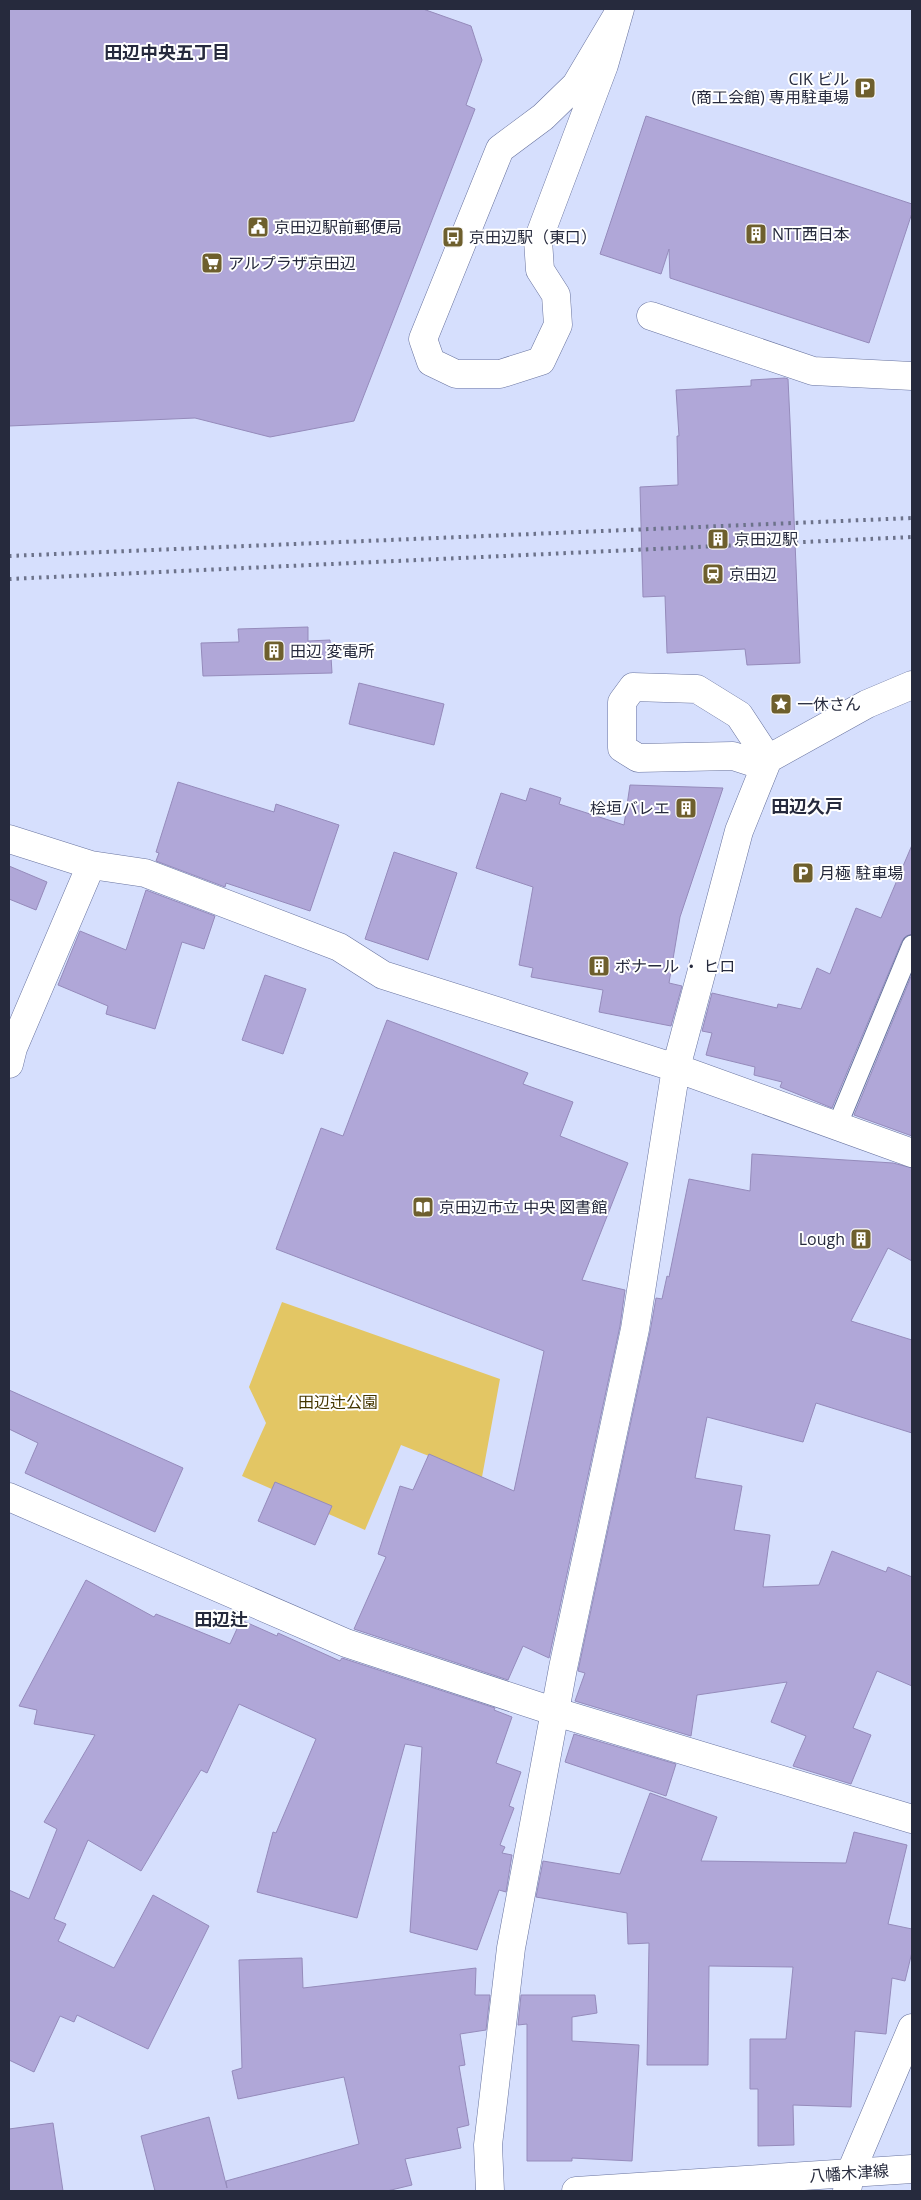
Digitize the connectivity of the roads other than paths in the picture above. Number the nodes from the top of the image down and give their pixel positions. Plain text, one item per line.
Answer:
1 (612, 11) edge
2 (651, 316) dead end
3 (912, 376) edge
4 (912, 685) edge
5 (766, 763) junction
6 (9, 839) edge
7 (91, 865) junction
8 (912, 945) edge
9 (9, 1064) edge
10 (676, 1068) junction
11 (838, 1126) junction
12 (912, 1153) edge
13 (9, 1497) edge
14 (556, 1712) junction
15 (912, 1820) edge
16 (912, 2028) edge
17 (912, 2169) edge
18 (848, 2183) edge
19 (490, 2191) edge
20 (576, 2191) edge

1 - 1 street
2 - 3 street
4 - 5 street
5 - 5 street
5 - 10 street
6 - 7 street
7 - 9 street
7 - 10 street
8 - 11 lane
10 - 11 street
10 - 14 street
11 - 12 street
13 - 14 street
14 - 15 street
14 - 19 street
16 - 18 street
17 - 18 street, 八幡木津線
18 - 20 street, 八幡木津線

